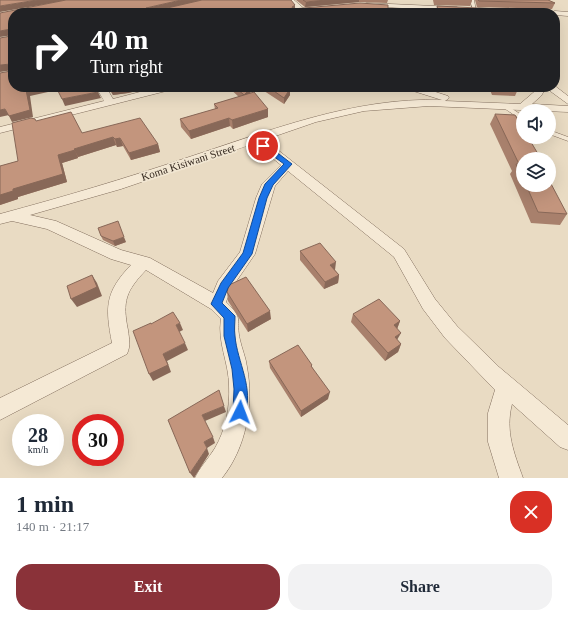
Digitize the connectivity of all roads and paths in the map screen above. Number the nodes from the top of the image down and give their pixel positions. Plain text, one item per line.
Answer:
1 (290, 0) edge
2 (359, 5) edge
3 (299, 8) edge
4 (429, 8) edge
5 (104, 92) edge
6 (152, 92) edge
7 (425, 92) edge
8 (539, 92) edge
9 (556, 92) edge
10 (568, 101) edge
11 (110, 103) junction
12 (477, 104) junction
13 (526, 104) edge
14 (503, 105) junction
15 (516, 106) edge
16 (556, 108) edge
17 (568, 109) edge
18 (516, 114) edge
19 (0, 130) edge
20 (556, 135) edge
21 (568, 139) edge
22 (251, 141) junction
23 (288, 164) junction
24 (6, 218) edge
25 (144, 262) junction
26 (217, 304) junction
27 (506, 387) junction
28 (0, 409) edge
29 (568, 439) edge
30 (207, 478) edge
31 (511, 478) edge

1 - 3 street
2 - 4 street
5 - 11 street
6 - 11 street
7 - 12 street
8 - 13 street
9 - 10 street
11 - 19 street
12 - 14 street, Koma Kisiwani Street
12 - 22 street, Koma Kisiwani Street
14 - 15 street, Koma Kisiwani Street
14 - 18 lane
16 - 17 street, Koma Kisiwani Street
20 - 21 lane
22 - 23 street
22 - 24 street, Koma Kisiwani Street
23 - 26 street
23 - 27 street
24 - 25 street
25 - 26 street
25 - 28 street
26 - 30 street
27 - 29 street
27 - 31 street

